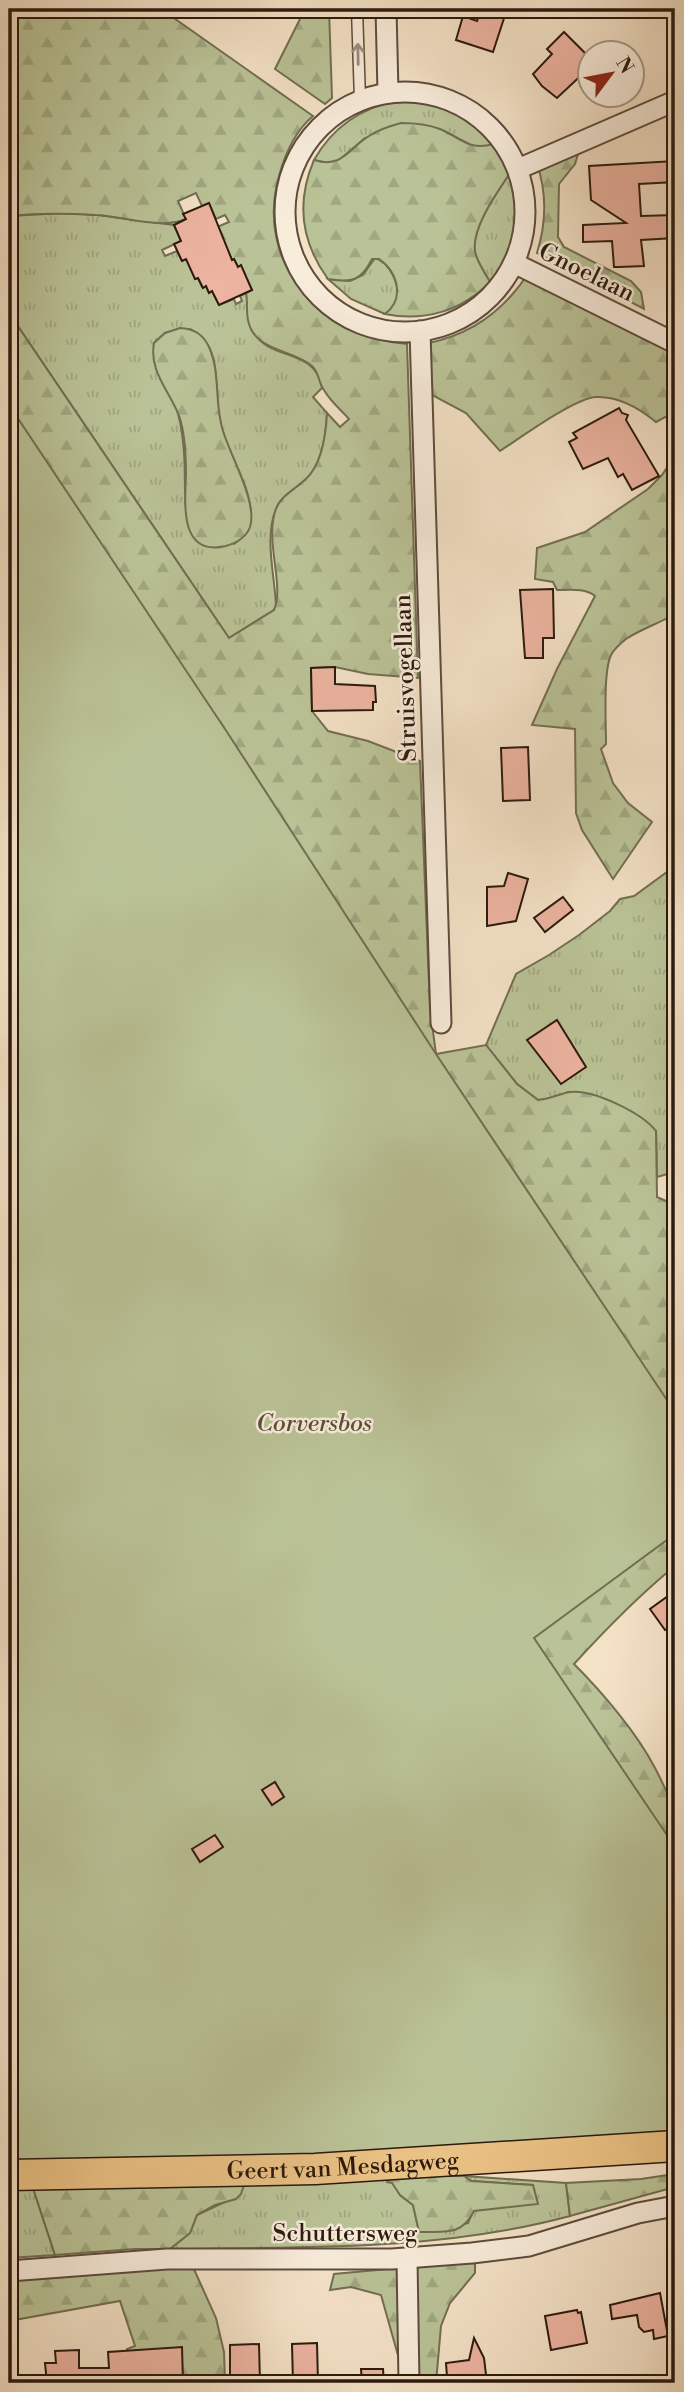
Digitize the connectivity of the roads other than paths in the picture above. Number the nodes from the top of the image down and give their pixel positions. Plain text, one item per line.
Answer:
1 (357, 9) edge
2 (386, 9) edge
3 (388, 92) junction
4 (360, 100) junction
5 (675, 101) edge
6 (518, 169) junction
7 (514, 263) junction
8 (420, 331) junction
9 (675, 343) edge
10 (441, 1023) dead end
11 (675, 2146) edge
12 (9, 2175) edge
13 (675, 2206) edge
14 (407, 2259) junction
15 (9, 2271) edge
16 (409, 2383) edge

4 -> 1 lane
2 - 3 street
3 - 4 street
3 - 6 street
4 - 8 street
5 - 6 street
6 - 7 street
7 - 8 street
7 - 9 street, Gnoelaan
8 - 10 street, Struisvogellaan
11 - 12 main road, Geert van Mesdagweg
13 - 14 street, Schuttersweg
14 - 15 street, Schuttersweg
14 - 16 street

